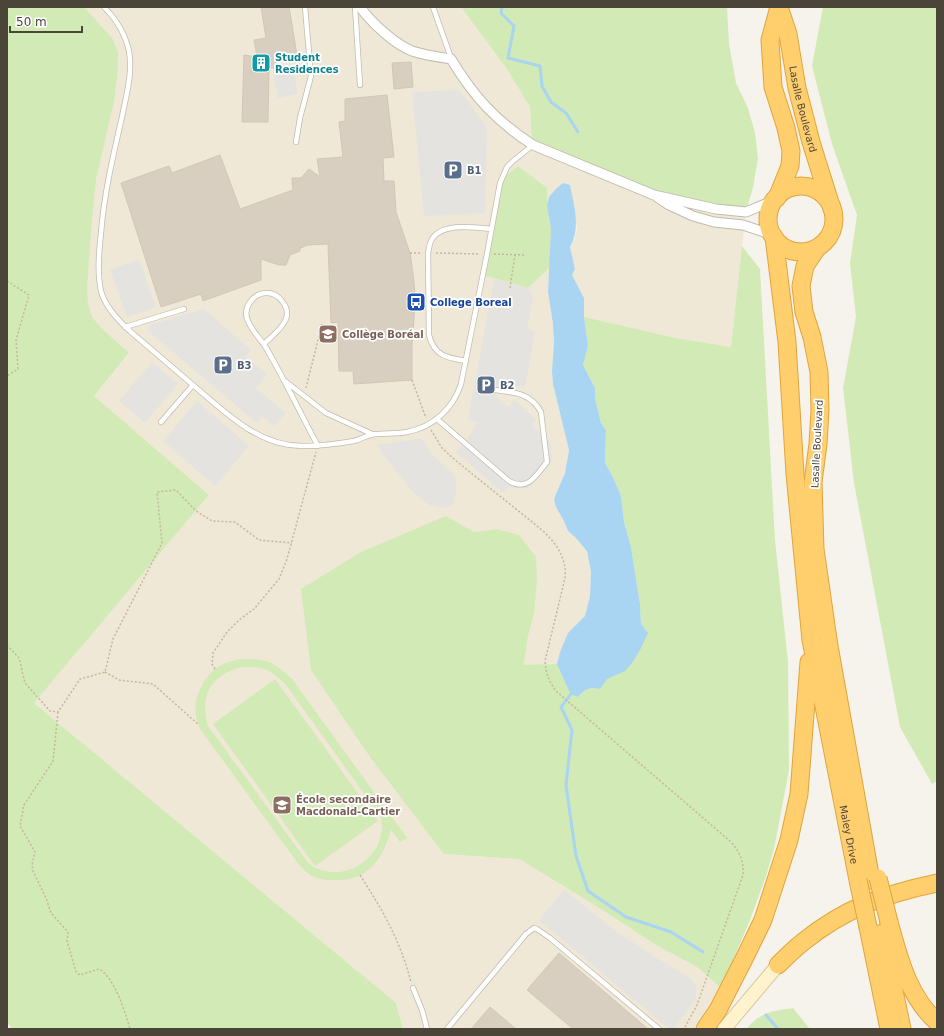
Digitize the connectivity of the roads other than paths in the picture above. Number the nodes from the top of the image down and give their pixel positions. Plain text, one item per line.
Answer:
1 (104, 7) edge
2 (305, 7) edge
3 (355, 7) edge
4 (360, 7) edge
5 (433, 7) edge
6 (779, 7) edge
7 (451, 59) junction
8 (360, 85) dead end
9 (296, 142) dead end
10 (533, 145) junction
11 (654, 195) junction
12 (776, 199) junction
13 (832, 209) junction
14 (491, 229) junction
15 (773, 236) junction
16 (817, 248) junction
17 (184, 309) dead end
18 (126, 327) junction
19 (264, 344) junction
20 (466, 361) junction
21 (282, 379) junction
22 (193, 385) junction
23 (488, 389) dead end
24 (437, 419) junction
25 (161, 422) dead end
26 (372, 434) junction
27 (318, 446) junction
28 (811, 640) junction
29 (829, 646) joint
30 (869, 879) junction
31 (937, 883) edge
32 (879, 924) junction
33 (778, 965) joint
34 (413, 988) road end
35 (937, 1022) edge
36 (427, 1029) edge
37 (447, 1029) edge
38 (659, 1029) edge
39 (705, 1029) edge
40 (724, 1029) edge
41 (889, 1029) edge
42 (902, 1029) edge

1 - 18 lane
2 - 9 lane
3 - 8 lane
4 - 7 street
5 - 7 lane
6 - 12 highway, Lasalle Boulevard
6 - 13 highway, Lasalle Boulevard
7 - 10 street
10 - 11 street
10 - 14 lane
11 - 12 street
11 - 15 street
12 - 13 highway
12 - 15 highway
13 - 16 highway
14 - 20 lane
14 - 20 lane
15 - 16 highway
15 - 28 highway, Lasalle Boulevard
16 - 29 highway, Lasalle Boulevard
17 - 18 lane
18 - 22 lane
19 - 19 lane
19 - 21 lane
20 - 24 lane
21 - 26 lane
21 - 27 lane
22 - 25 lane
22 - 27 lane
23 - 24 lane
24 - 26 lane
26 - 27 lane
28 - 30 highway, Maley Drive
28 - 39 highway
29 - 30 highway, Maley Drive
30 - 32 highway, Maley Drive, bridge
31 - 33 highway
32 - 35 highway
32 - 41 highway, Maley Drive
32 - 42 highway, Maley Drive
33 - 40 main road
34 - 36 lane
37 - 38 lane

